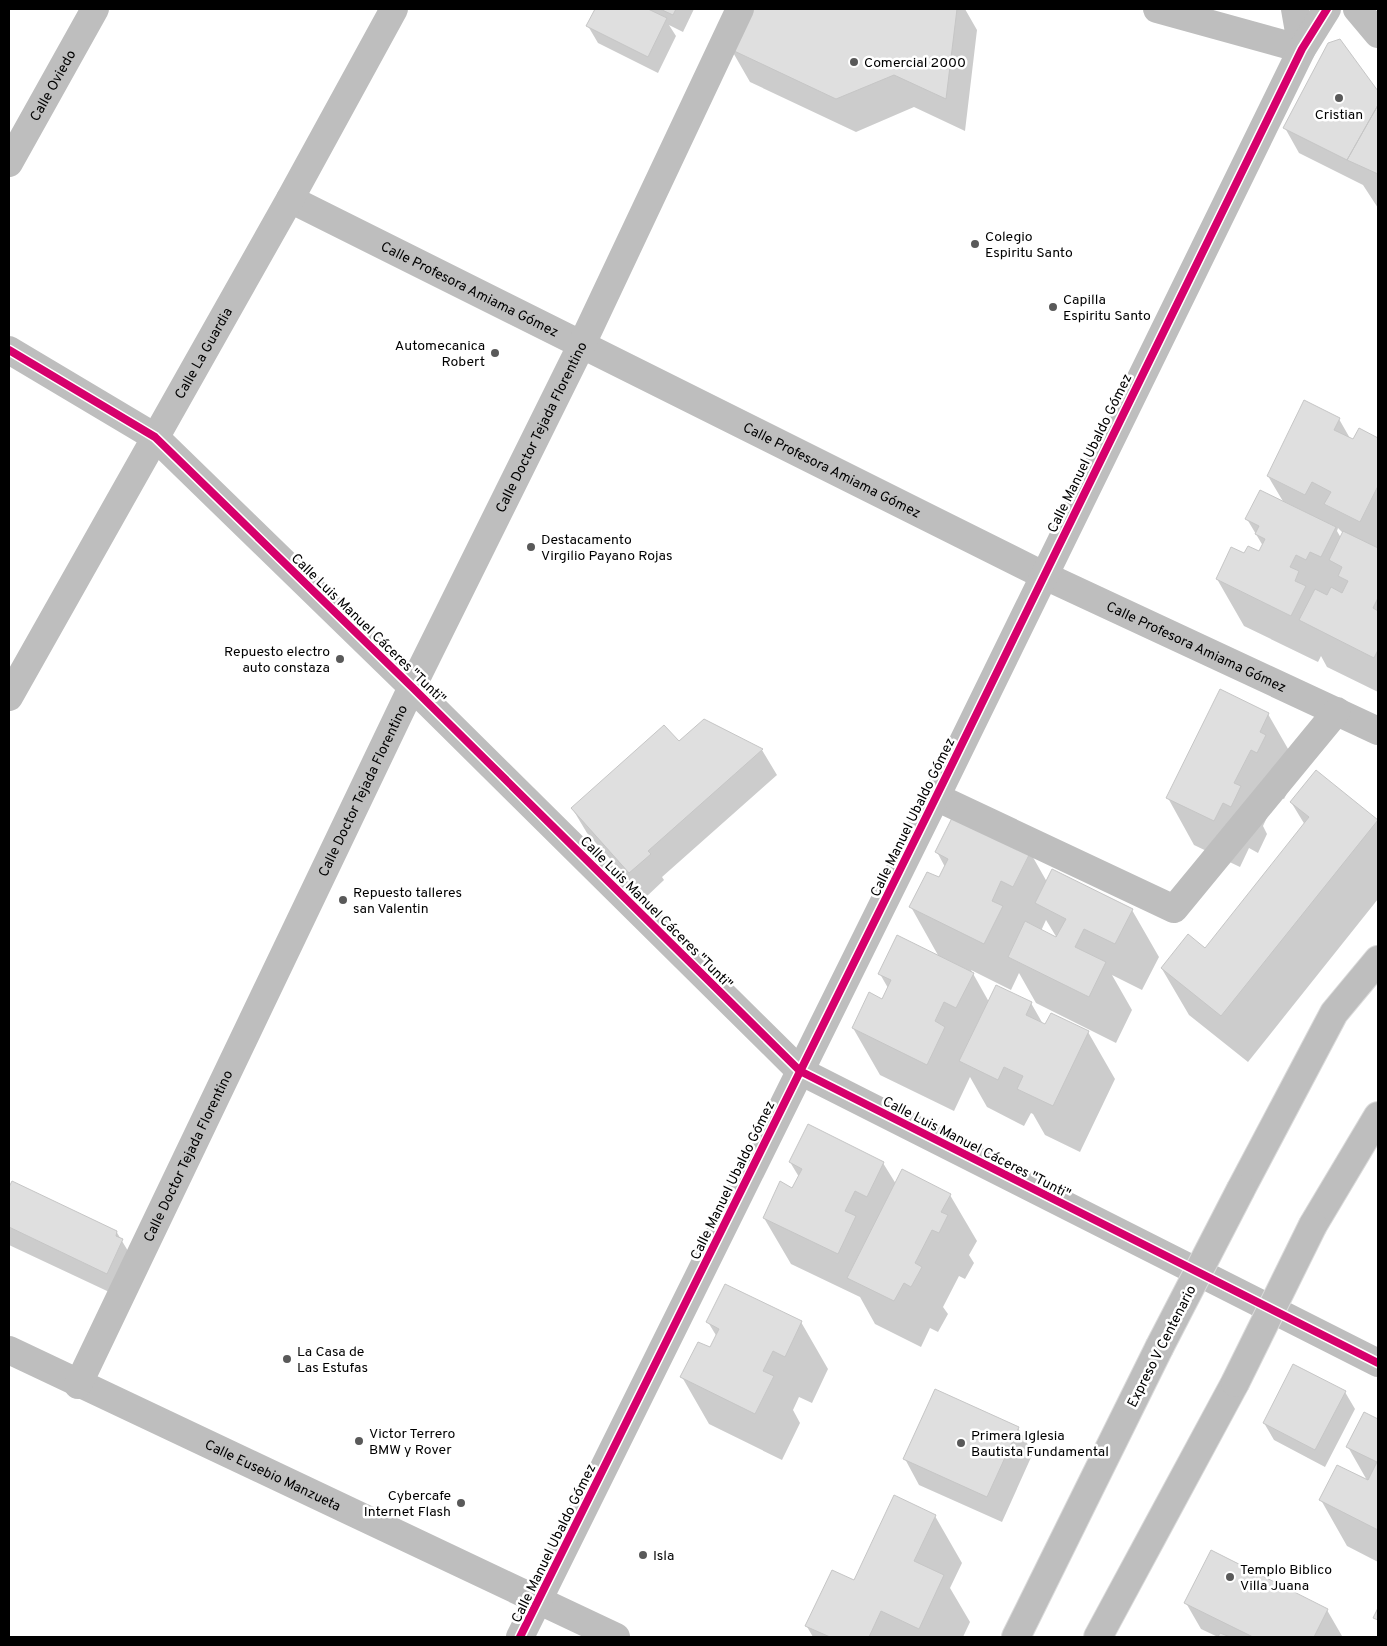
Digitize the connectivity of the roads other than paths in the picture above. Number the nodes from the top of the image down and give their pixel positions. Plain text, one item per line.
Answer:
1 (95, 9) edge
2 (394, 9) edge
3 (740, 9) edge
4 (1157, 9) edge
5 (1295, 9) edge
6 (1327, 9) edge
7 (1357, 9) edge
8 (1378, 34) edge
9 (1302, 49) junction
10 (9, 163) edge
11 (290, 199) junction
12 (581, 346) junction
13 (9, 350) edge
14 (154, 437) junction
15 (1043, 575) junction
16 (412, 687) junction
17 (9, 696) edge
18 (1337, 711) junction
19 (1378, 731) edge
20 (936, 797) junction
21 (1378, 960) edge
22 (800, 1071) junction
23 (1378, 1116) edge
24 (9, 1350) edge
25 (1378, 1364) edge
26 (78, 1385) junction
27 (538, 1601) junction
28 (520, 1637) edge
29 (616, 1637) edge
30 (1016, 1637) edge
31 (1098, 1637) edge

1 - 10 street, Calle Oviedo
2 - 11 street, Calle La Guardia
3 - 12 street, Calle Doctor Tejada Florentino
4 - 9 street
5 - 9 street
6 - 9 street, Calle Manuel Ubaldo Gómez
7 - 8 street
9 - 15 street, Calle Manuel Ubaldo Gómez
11 - 12 street, Calle Profesora Amiama Gómez
11 - 14 street, Calle La Guardia
12 - 15 street, Calle Profesora Amiama Gómez
12 - 16 street, Calle Doctor Tejada Florentino
13 - 14 street, Calle Luis Manuel Cáceres "Tunti"
14 - 16 street, Calle Luis Manuel Cáceres "Tunti"
14 - 17 street, Calle La Guardia
15 - 18 street, Calle Profesora Amiama Gómez
15 - 20 street, Calle Manuel Ubaldo Gómez
16 - 22 street, Calle Luis Manuel Cáceres "Tunti"
16 - 26 street, Calle Doctor Tejada Florentino
18 - 19 street, Calle Profesora Amiama Gómez
18 - 20 street
20 - 22 street, Calle Manuel Ubaldo Gómez
21 - 30 street, Expreso V Centenario, bridge
22 - 25 street, Calle Luis Manuel Cáceres "Tunti"
22 - 27 street, Calle Manuel Ubaldo Gómez
23 - 31 street, bridge
24 - 26 street, Calle Eusebio Manzueta
26 - 27 street, Calle Eusebio Manzueta
27 - 28 street, Calle Manuel Ubaldo Gómez
27 - 29 street, Calle Eusebio Manzueta

